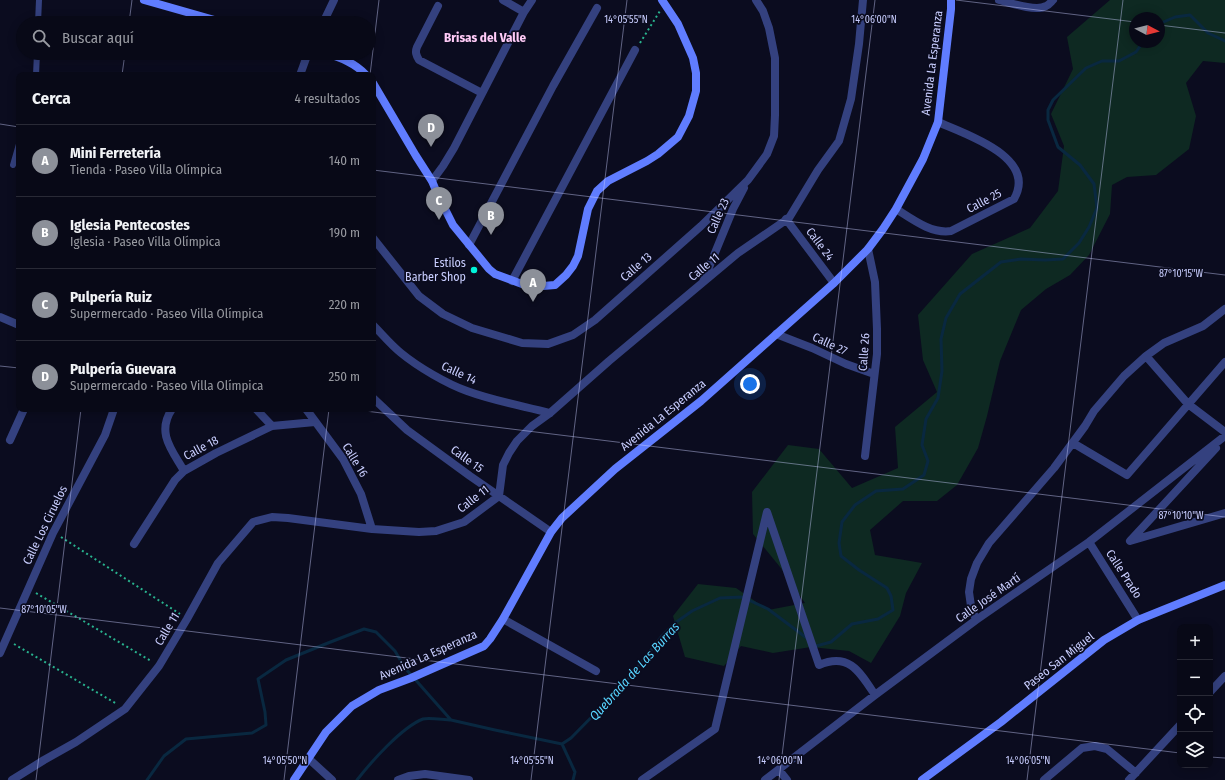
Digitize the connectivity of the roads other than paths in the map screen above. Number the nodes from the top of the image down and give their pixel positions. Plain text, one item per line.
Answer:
1 (39, 0) edge
2 (144, 0) edge
3 (334, 0) edge
4 (503, 0) edge
5 (532, 0) edge
6 (756, 0) edge
7 (862, 0) edge
8 (951, 0) edge
9 (999, 0) edge
10 (1054, 0) edge
11 (663, 2) edge
12 (438, 6) dead end
13 (597, 8) dead end
14 (524, 12) junction
15 (38, 16) edge
16 (200, 16) edge
17 (326, 16) edge
18 (635, 50) road end
19 (37, 60) edge
20 (305, 60) edge
21 (343, 60) edge
22 (36, 72) edge
23 (301, 72) edge
24 (363, 72) edge
25 (376, 88) edge
26 (482, 93) junction
27 (938, 122) junction
28 (16, 154) edge
29 (13, 165) dead end
30 (748, 180) junction
31 (432, 181) junction
32 (896, 209) junction
33 (786, 219) junction
34 (376, 242) edge
35 (469, 246) junction
36 (868, 249) junction
37 (512, 281) junction
38 (834, 283) junction
39 (702, 284) junction
40 (1225, 309) edge
41 (0, 317) edge
42 (16, 323) edge
43 (376, 328) edge
44 (776, 334) junction
45 (1146, 356) junction
46 (1225, 362) edge
47 (874, 374) junction
48 (376, 401) edge
49 (1188, 404) junction
50 (23, 412) edge
51 (113, 412) edge
52 (171, 412) edge
53 (259, 412) edge
54 (308, 412) edge
55 (550, 413) junction
56 (315, 422) junction
57 (272, 426) junction
58 (1225, 432) edge
59 (1225, 437) edge
60 (10, 440) dead end
61 (1073, 443) junction
62 (865, 456) dead end
63 (184, 471) junction
64 (499, 496) junction
65 (1225, 513) edge
66 (372, 529) junction
67 (551, 532) junction
68 (1089, 542) junction
69 (134, 544) dead end
70 (1225, 585) edge
71 (503, 619) junction
72 (976, 620) junction
73 (1138, 620) junction
74 (0, 653) edge
75 (596, 671) dead end
76 (1225, 676) edge
77 (1213, 689) edge
78 (875, 695) junction
79 (1177, 728) edge
80 (308, 759) junction
81 (779, 770) junction
82 (1136, 773) junction
83 (12, 780) edge
84 (294, 780) edge
85 (332, 780) edge
86 (398, 780) edge
87 (469, 780) edge
88 (642, 780) edge
89 (765, 780) edge
90 (787, 780) edge
91 (922, 780) edge
92 (1044, 780) edge
93 (1129, 780) edge

1 - 15 lane
2 - 16 street
3 - 17 street
4 - 14 street
5 - 14 street
6 - 30 street, Calle 13
7 - 33 street, Calle 11
8 - 27 street, Avenida La Esperanza
9 - 10 street
11 - 37 street
12 - 26 street
13 - 35 street
14 - 26 street
18 - 37 street
19 - 22 lane
20 - 23 street
21 - 24 street
25 - 31 street
26 - 31 street
27 - 32 street, Avenida La Esperanza
27 - 32 street, Calle 25
28 - 29 lane
30 - 34 street, Calle 13
30 - 39 street, Calle 23
31 - 35 street
32 - 36 street, Avenida La Esperanza
33 - 38 street, Calle 24
33 - 39 street, Calle 11
35 - 37 street
36 - 38 street, Avenida La Esperanza
36 - 47 street, Calle 26
38 - 44 street, Avenida La Esperanza
39 - 55 street, Calle 11
40 - 45 street
41 - 42 street
43 - 55 street, Calle 14
44 - 47 street, Calle 27
44 - 67 street, Avenida La Esperanza
45 - 49 street
45 - 61 street
46 - 49 street
47 - 62 street, Calle 26
48 - 64 street, Calle 15
49 - 58 street
49 - 61 street
50 - 60 street
51 - 74 street, Calle Los Ciruelos
52 - 63 street
53 - 57 street
54 - 56 street, Calle 16
55 - 64 street, Calle 11
56 - 57 street, Calle 18
56 - 66 street, Calle 16
57 - 63 street, Calle 18
59 - 65 street
59 - 68 street, Calle José Martí
61 - 72 street
63 - 69 street, Calle 18
64 - 66 street, Calle 11
64 - 67 street, Calle 15
66 - 83 street, Calle 11
67 - 71 street, Avenida La Esperanza
68 - 72 street, Calle José Martí
68 - 73 street, Calle Prado
70 - 73 street, Paseo San Miguel
71 - 75 street
71 - 80 street, Avenida La Esperanza
72 - 78 street, Calle José Martí
73 - 91 street, Paseo San Miguel
76 - 77 street
78 - 81 street, Calle José Martí
78 - 88 street
79 - 82 street
80 - 84 street, Avenida La Esperanza
80 - 85 street
81 - 89 street, Calle José Martí
81 - 90 street
82 - 92 street
82 - 93 street
86 - 87 street

